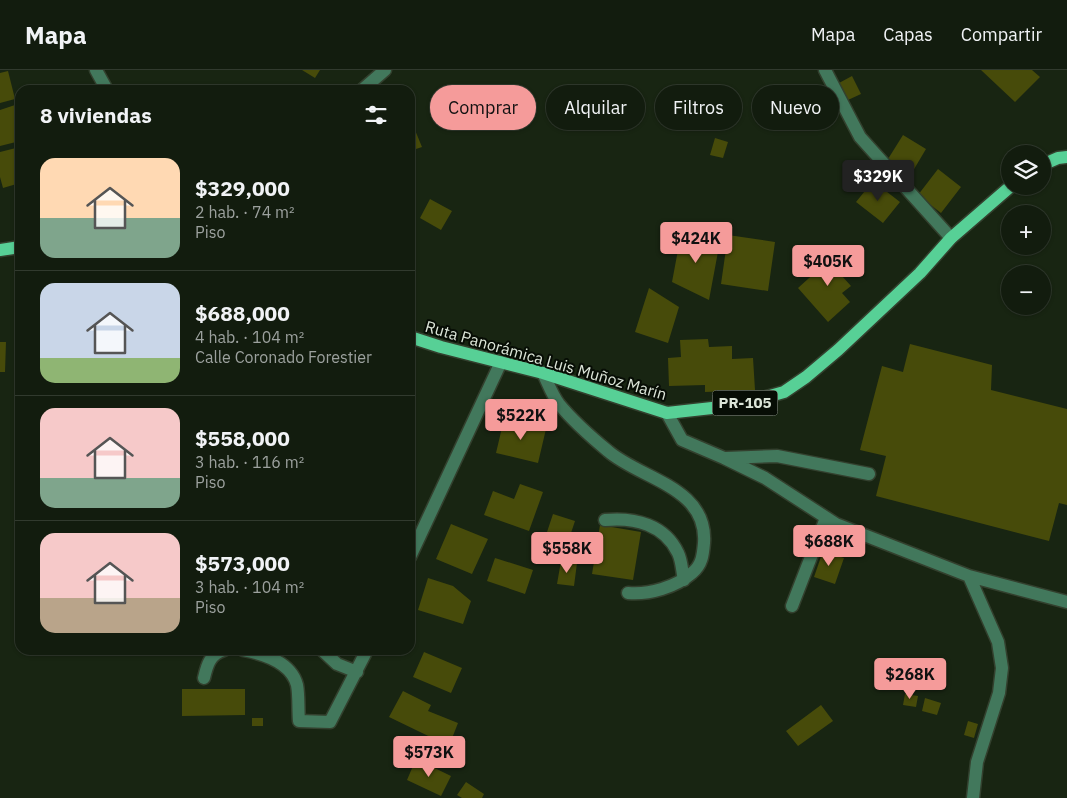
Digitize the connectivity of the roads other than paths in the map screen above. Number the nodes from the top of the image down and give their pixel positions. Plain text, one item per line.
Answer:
1 (96, 70) edge
2 (385, 70) edge
3 (825, 70) edge
4 (104, 85) edge
5 (368, 85) edge
6 (1067, 157) edge
7 (1051, 161) edge
8 (1001, 195) edge
9 (951, 238) junction
10 (1, 247) edge
11 (15, 247) edge
12 (415, 339) edge
13 (501, 362) junction
14 (543, 373) junction
15 (667, 413) junction
16 (724, 458) junction
17 (869, 474) dead end
18 (826, 518) junction
19 (606, 520) dead end
20 (415, 546) edge
21 (969, 576) junction
22 (684, 580) junction
23 (628, 593) dead end
24 (1067, 602) edge
25 (792, 606) dead end
26 (214, 655) edge
27 (260, 655) edge
28 (327, 655) edge
29 (365, 655) edge
30 (357, 672) junction
31 (204, 678) dead end
32 (973, 798) edge

1 - 4 street
2 - 5 street
3 - 9 street
6 - 7 main road
8 - 9 main road, Ruta Panorámica Luis Muñoz Marín / PR-105
9 - 15 main road, Ruta Panorámica Luis Muñoz Marín / PR-105
10 - 11 main road
12 - 13 main road, Ruta Panorámica Luis Muñoz Marín / PR-105
13 - 14 main road, Ruta Panorámica Luis Muñoz Marín / PR-105
13 - 20 street
14 - 15 main road, Ruta Panorámica Luis Muñoz Marín / PR-105
14 - 22 street
15 - 16 street
16 - 17 street
16 - 18 street
18 - 21 street
18 - 25 street
19 - 22 street
21 - 24 street
21 - 32 street
22 - 23 street
26 - 31 street
27 - 30 street
28 - 30 street
29 - 30 street

